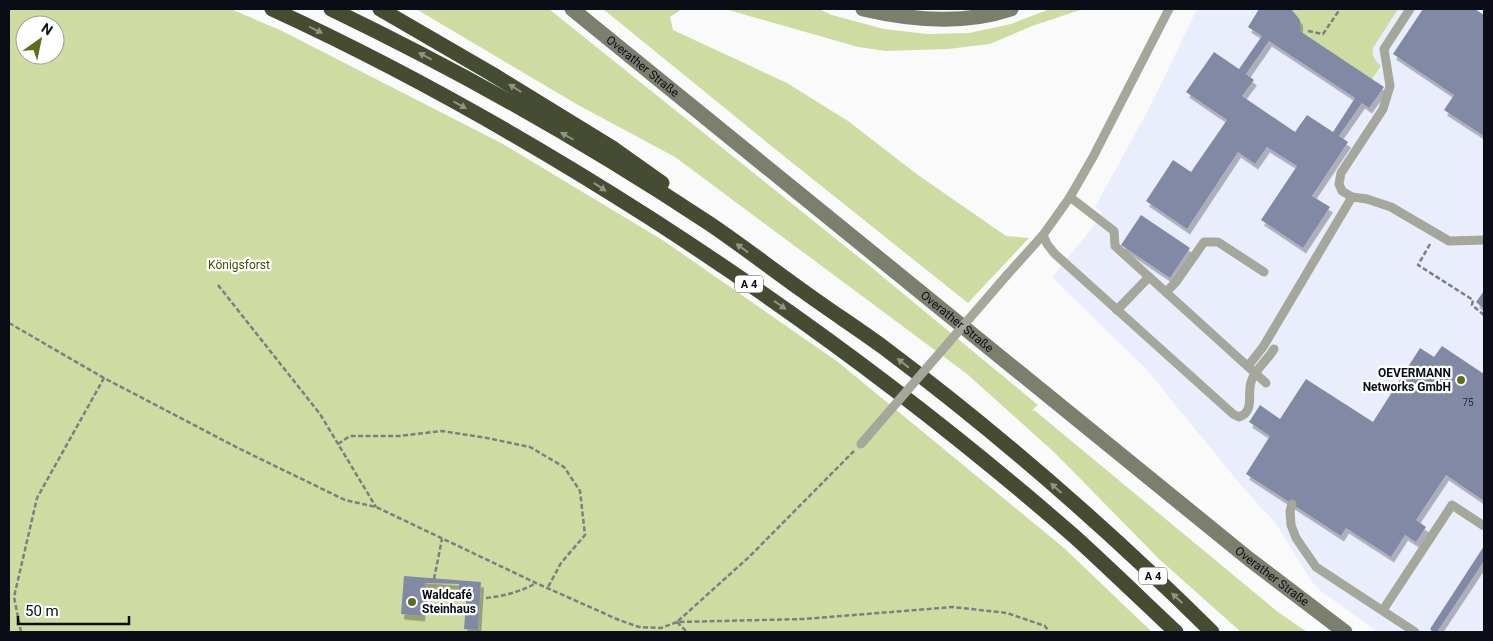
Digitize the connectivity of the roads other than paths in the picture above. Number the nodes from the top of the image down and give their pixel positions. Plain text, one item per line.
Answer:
1 (272, 9) edge
2 (331, 9) edge
3 (380, 9) edge
4 (572, 9) edge
5 (863, 9) edge
6 (1011, 9) edge
7 (1169, 9) edge
8 (1410, 9) edge
9 (1070, 197) junction
10 (1352, 197) junction
11 (712, 226) junction
12 (1043, 235) junction
13 (1484, 240) edge
14 (1264, 272) dead end
15 (1149, 277) junction
16 (1166, 292) junction
17 (1117, 310) junction
18 (1274, 349) dead end
19 (1248, 366) junction
20 (1256, 373) junction
21 (1266, 383) dead end
22 (861, 444) road end
23 (1292, 504) dead end
24 (1484, 526) edge
25 (1383, 610) junction
26 (1176, 632) edge
27 (1212, 632) edge
28 (1345, 632) edge
29 (1415, 632) edge

1 -> 26 highway, A 4
11 -> 2 highway, A 4
11 -> 3 highway
4 - 28 main road, Overather Straße
5 - 6 main road
7 - 9 lane
8 - 10 lane
9 - 12 lane
9 - 15 lane
10 - 13 lane
10 - 19 lane
27 -> 11 highway, A 4
12 - 17 lane
12 - 22 lane, bridge
14 - 16 lane
15 - 16 lane
15 - 17 lane
16 - 19 lane
17 - 20 lane
18 - 20 lane
19 - 20 lane
20 - 21 lane
23 - 25 lane
24 - 25 lane
25 - 29 lane

